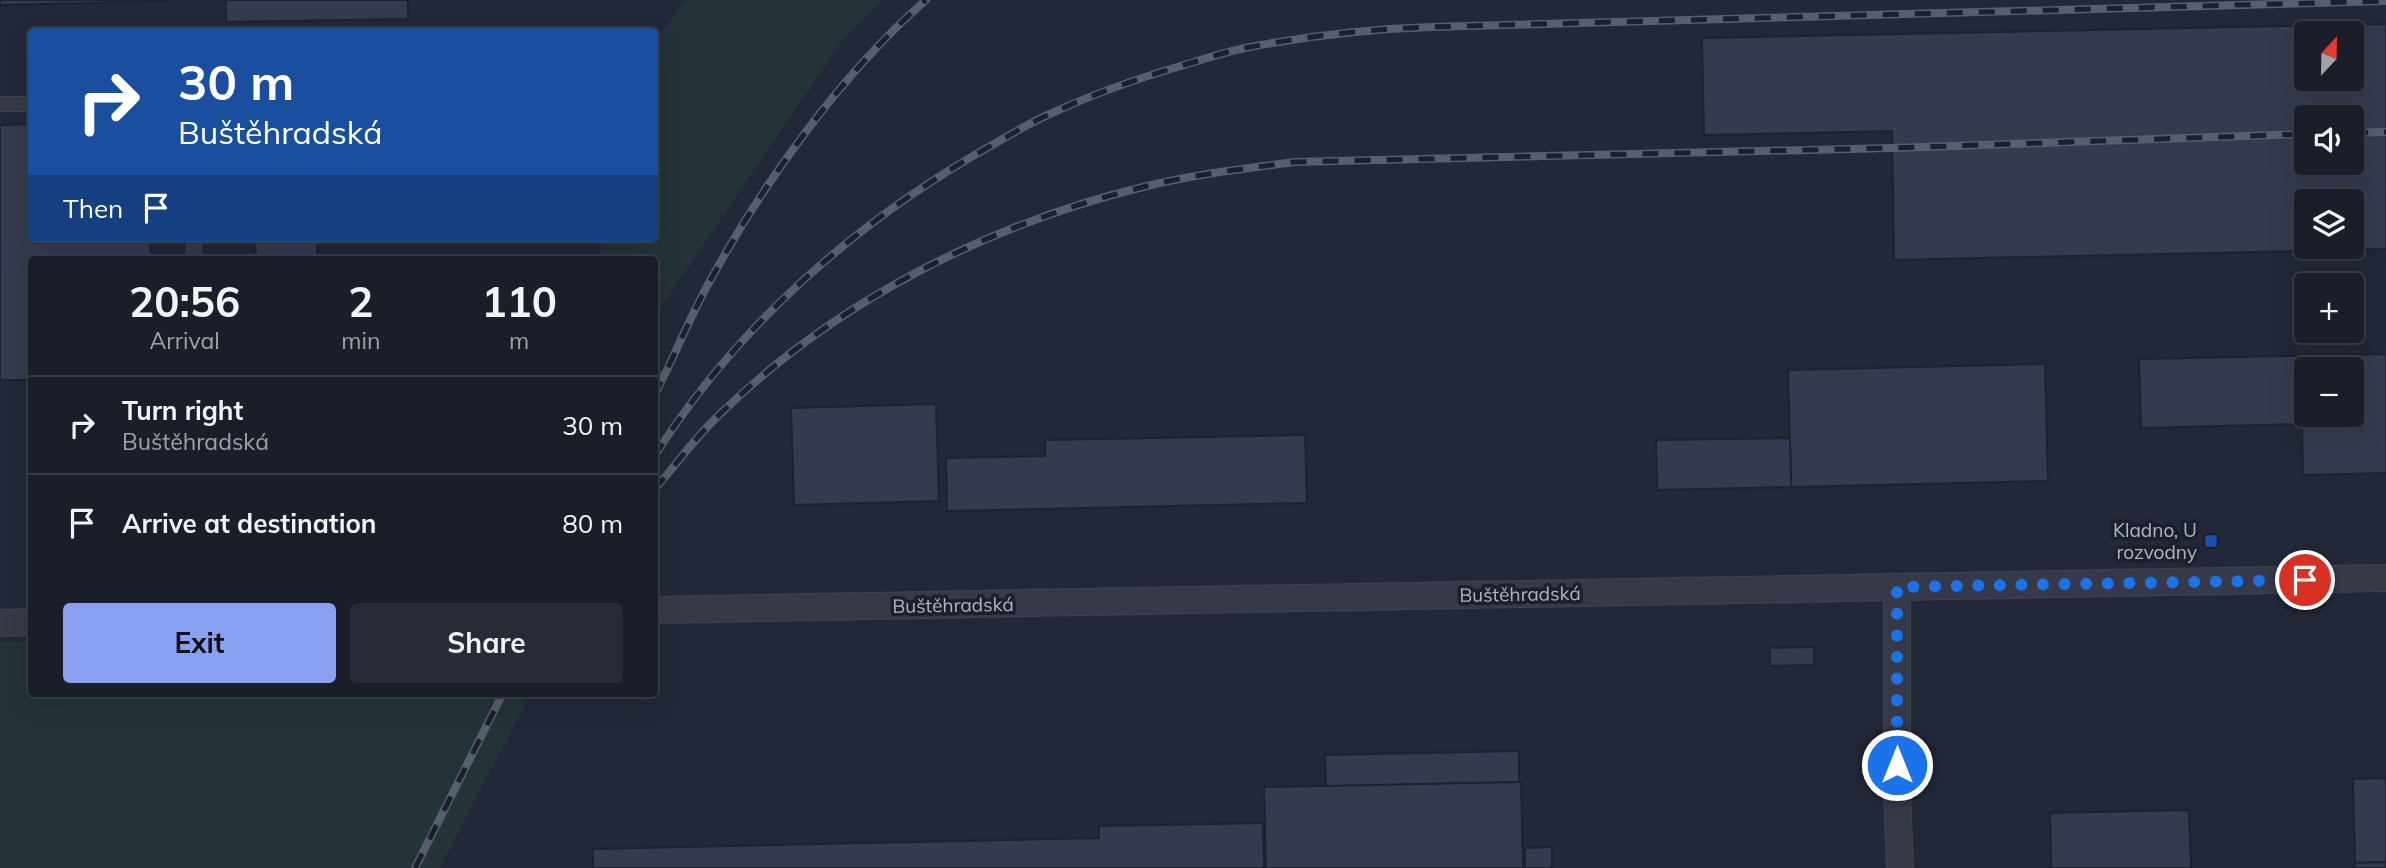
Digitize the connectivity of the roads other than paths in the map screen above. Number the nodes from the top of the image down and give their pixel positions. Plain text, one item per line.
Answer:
1 (0, 104) edge
2 (28, 104) edge
3 (2386, 578) edge
4 (1897, 587) junction
5 (658, 610) edge
6 (0, 622) edge
7 (28, 622) edge
8 (1900, 868) edge

1 - 2 lane
3 - 4 street, Buštěhradská
4 - 5 street, Buštěhradská
4 - 8 street
6 - 7 street

